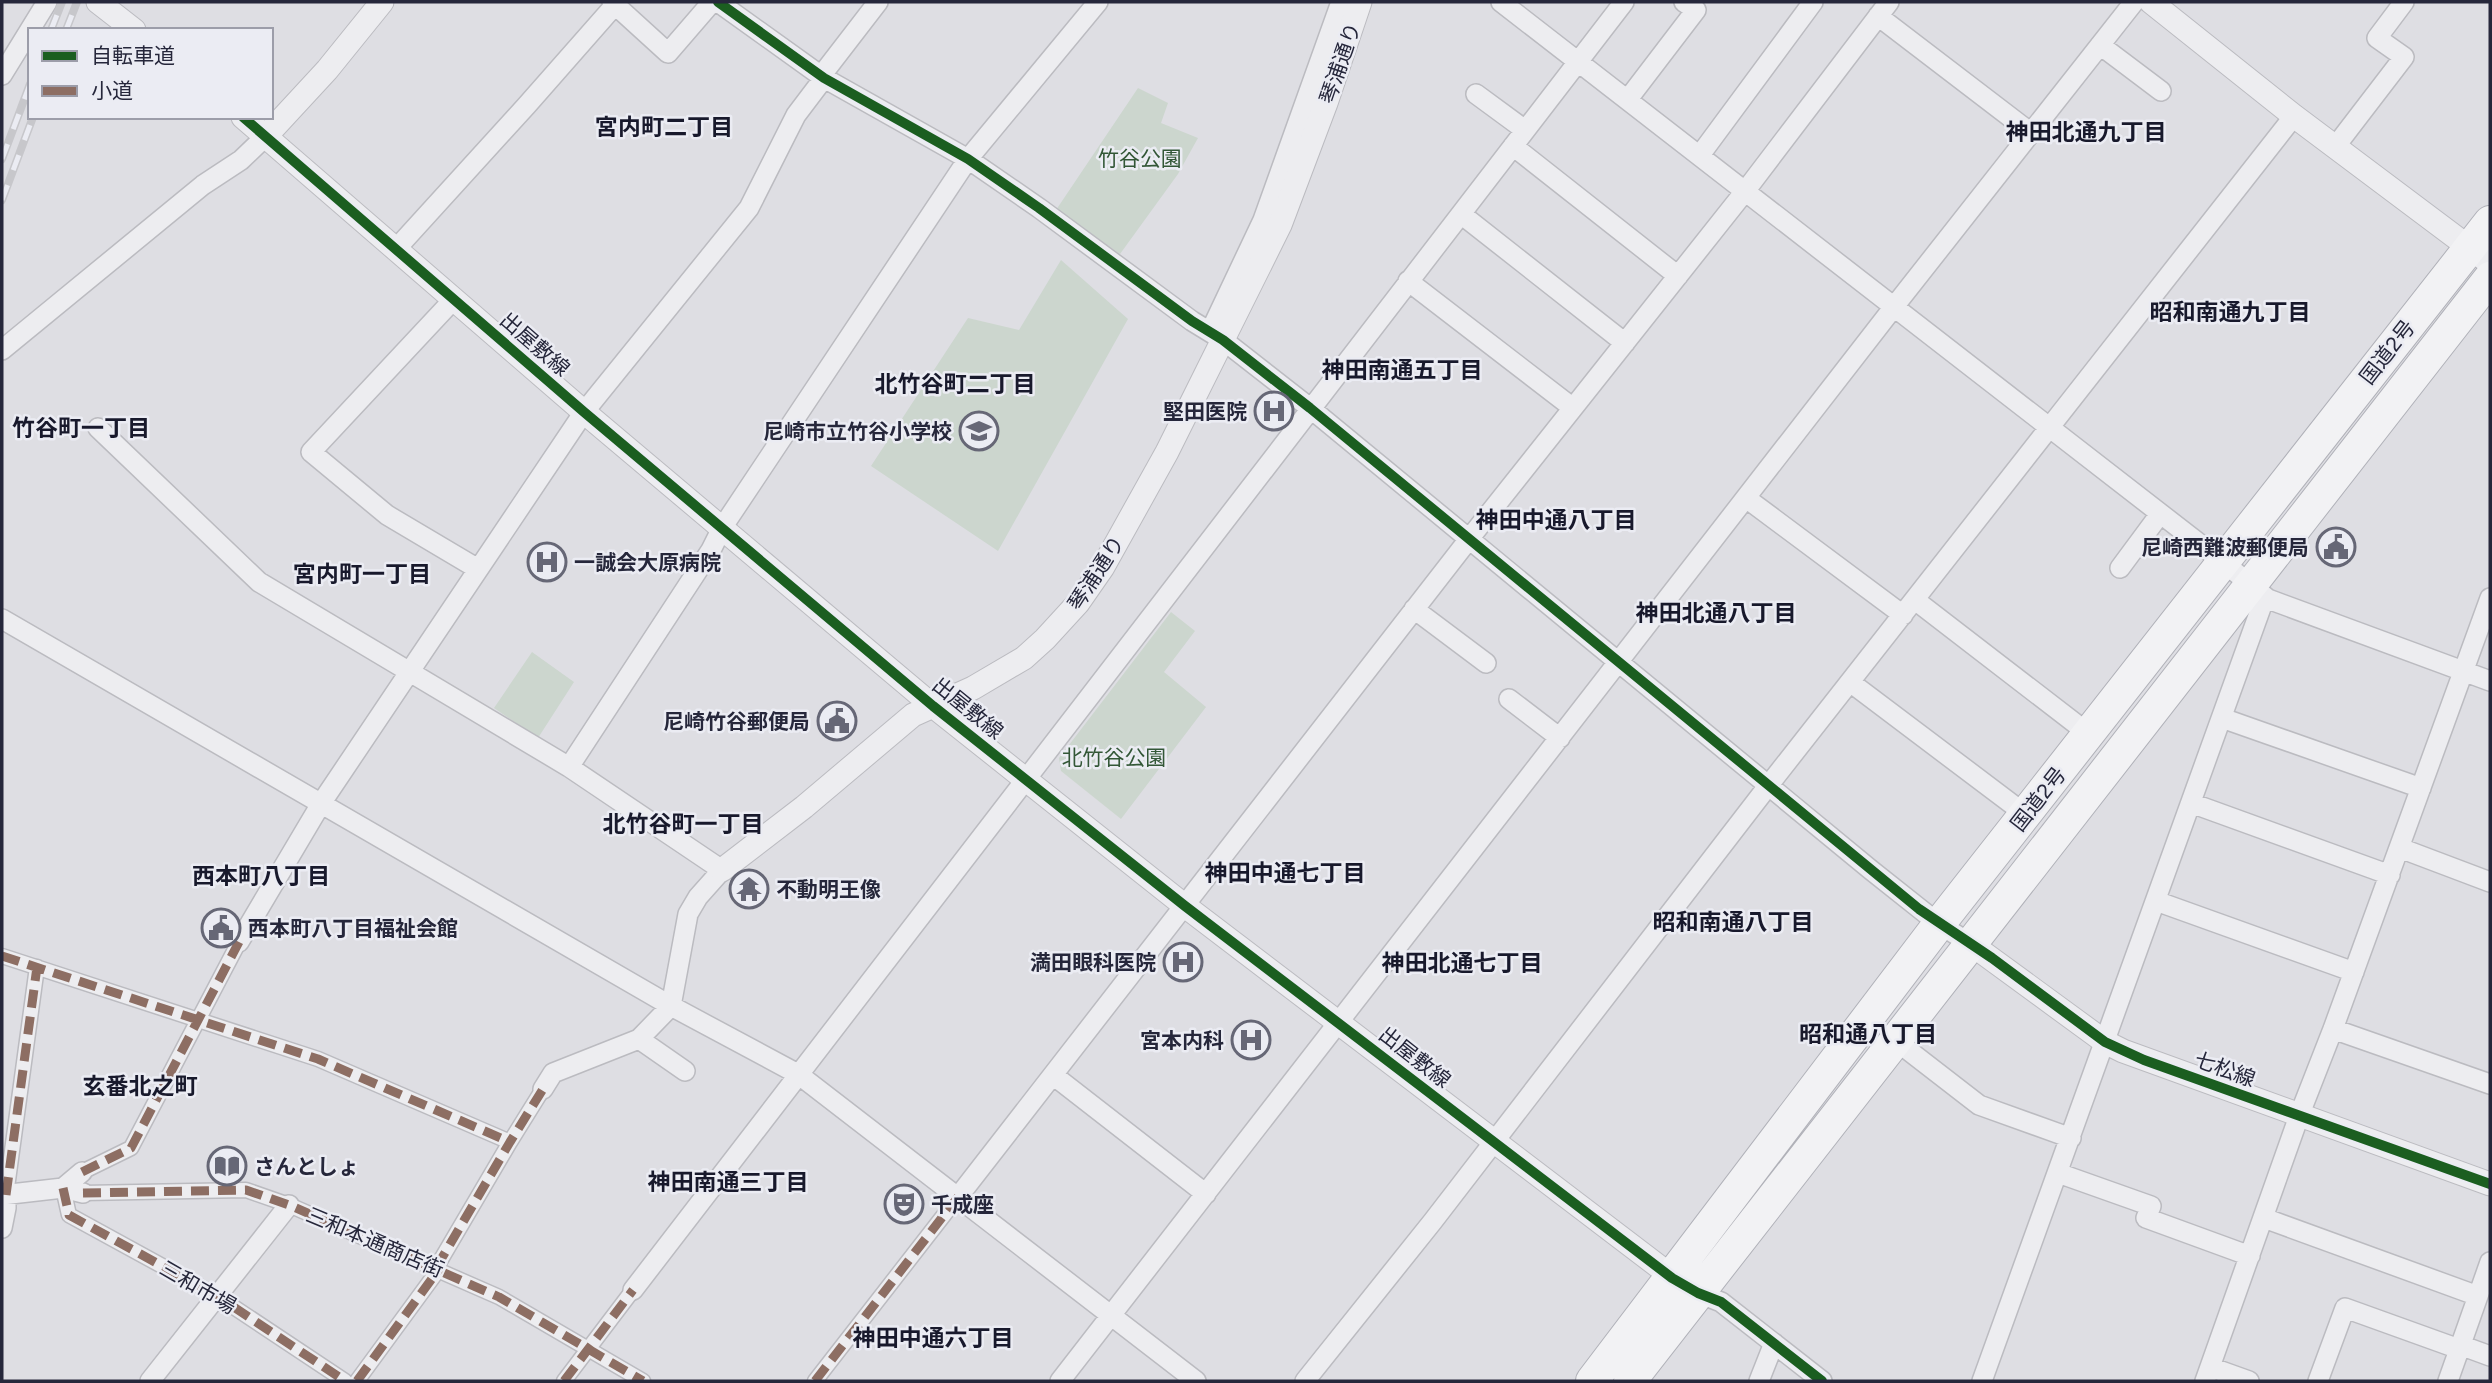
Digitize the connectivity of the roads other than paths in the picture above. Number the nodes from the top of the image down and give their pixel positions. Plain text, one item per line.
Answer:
1 (47, 2) edge
2 (98, 2) edge
3 (382, 2) edge
4 (712, 2) edge
5 (718, 2) edge
6 (878, 2) edge
7 (1098, 2) edge
8 (1341, 2) edge
9 (1360, 2) edge
10 (1501, 2) edge
11 (1624, 2) edge
12 (1684, 2) edge
13 (1813, 2) edge
14 (2134, 2) edge
15 (2151, 2) edge
16 (2404, 2) edge
17 (613, 3) edge
18 (1884, 9) edge
19 (31, 28) edge
20 (131, 28) edge
21 (28, 33) edge
22 (2100, 45) junction
23 (1578, 62) junction
24 (2, 75) edge
25 (823, 77) junction
26 (2161, 91) dead end
27 (1476, 94) dead end
28 (1628, 99) junction
29 (2294, 116) junction
30 (245, 119) edge
31 (2031, 133) junction
32 (266, 136) junction
33 (1519, 138) junction
34 (2334, 147) junction
35 (1700, 155) junction
36 (968, 159) junction
37 (1746, 190) junction
38 (1461, 214) junction
39 (2490, 222) edge
40 (396, 249) junction
41 (2479, 256) edge
42 (1678, 276) junction
43 (2490, 278) edge
44 (1408, 281) junction
45 (454, 299) junction
46 (1893, 308) junction
47 (1217, 336) junction
48 (1625, 343) junction
49 (2, 350) edge
50 (1310, 408) junction
51 (1573, 408) junction
52 (584, 412) junction
53 (99, 428) dead end
54 (2049, 429) junction
55 (1746, 498) junction
56 (2160, 514) junction
57 (722, 528) junction
58 (1469, 539) junction
59 (2223, 562) junction
60 (2120, 568) dead end
61 (478, 569) junction
62 (2257, 591) junction
63 (2490, 598) edge
64 (1909, 607) junction
65 (1414, 609) junction
66 (2, 619) edge
67 (1619, 661) junction
68 (1486, 663) dead end
69 (2464, 671) junction
70 (409, 672) junction
71 (2490, 681) edge
72 (1850, 682) junction
73 (1509, 699) dead end
74 (933, 706) junction
75 (2222, 718) junction
76 (2089, 734) junction
77 (1560, 738) junction
78 (569, 767) junction
79 (1026, 780) junction
80 (1768, 786) junction
81 (2421, 788) junction
82 (322, 802) junction
83 (2191, 803) junction
84 (2025, 814) junction
85 (2400, 848) junction
86 (722, 870) junction
87 (2390, 875) junction
88 (2490, 882) edge
89 (2156, 901) junction
90 (1185, 906) junction
91 (1940, 924) junction
92 (239, 942) joint
93 (1971, 944) junction
94 (2, 956) edge
95 (37, 967) junction
96 (2354, 972) junction
97 (671, 1006) junction
98 (197, 1019) junction
99 (1339, 1023) junction
100 (2333, 1029) junction
101 (639, 1039) junction
102 (1895, 1040) junction
103 (2105, 1042) junction
104 (685, 1071) dead end
105 (798, 1074) junction
106 (1053, 1075) junction
107 (2490, 1084) edge
108 (544, 1089) joint
109 (2299, 1116) junction
110 (2071, 1138) junction
111 (510, 1142) junction
112 (1493, 1142) junction
113 (82, 1172) joint
114 (2058, 1172) junction
115 (2490, 1184) edge
116 (63, 1188) junction
117 (83, 1193) joint
118 (1206, 1194) junction
119 (4, 1195) edge
120 (958, 1197) junction
121 (289, 1205) junction
122 (2264, 1218) junction
123 (2, 1228) edge
124 (2250, 1256) junction
125 (2490, 1262) edge
126 (438, 1268) junction
127 (1685, 1286) junction
128 (633, 1290) joint
129 (218, 1296) junction
130 (2478, 1296) junction
131 (1111, 1315) junction
132 (1774, 1343) junction
133 (2460, 1347) junction
134 (588, 1349) junction
135 (2490, 1356) edge
136 (2207, 1374) edge
137 (150, 1381) edge
138 (345, 1381) edge
139 (357, 1381) edge
140 (564, 1381) edge
141 (643, 1381) edge
142 (815, 1381) edge
143 (1060, 1381) edge
144 (1196, 1381) edge
145 (1305, 1381) edge
146 (1592, 1381) edge
147 (1630, 1381) edge
148 (1759, 1381) edge
149 (1822, 1381) edge
150 (1982, 1381) edge
151 (2249, 1381) edge
152 (2318, 1381) edge
153 (2448, 1381) edge

1 - 19 street
2 - 20 street
3 - 32 street
4 - 17 street
5 - 25 street
6 - 25 street
7 - 36 street
8 - 47 street
9 - 47 street, 琴浦通り
10 - 23 street
11 - 23 street
12 - 28 street
13 - 35 street
14 - 22 street
15 - 29 street
16 - 34 street
17 - 40 street
18 - 31 street
18 - 37 street
21 - 24 street
22 - 26 street
22 - 31 street
23 - 28 street
23 - 33 street
25 - 36 street
25 - 52 street
27 - 33 street
28 - 35 street
29 - 34 street
29 - 54 street
30 - 32 street, 出屋敷線
31 - 46 street
32 - 40 street, 出屋敷線
32 - 49 street
33 - 38 street
33 - 42 street
34 - 41 street
35 - 37 street
36 - 47 street
36 - 57 street
37 - 42 street
37 - 46 street
38 - 44 street
38 - 48 street
39 - 41 highway, 国道2号
40 - 45 street, 出屋敷線
41 - 59 highway, 国道2号
42 - 48 street
43 - 62 highway, 国道2号
44 - 50 street
44 - 51 street
45 - 52 street, 出屋敷線
45 - 61 street
46 - 54 street
46 - 55 street
47 - 50 street
47 - 74 street, 琴浦通り
48 - 51 street
50 - 58 street
50 - 79 street
51 - 58 street
52 - 57 street, 出屋敷線
52 - 61 street
53 - 70 street
54 - 56 street
54 - 64 street
55 - 64 street
55 - 67 street
56 - 59 street
56 - 60 street
57 - 74 street, 出屋敷線
57 - 78 street
58 - 65 street
58 - 67 street
59 - 62 street
59 - 76 highway, 国道2号
61 - 70 street
62 - 69 street
62 - 75 street
62 - 93 highway, 国道2号
63 - 69 street
64 - 72 street
64 - 76 street
65 - 68 street
65 - 90 street
66 - 82 street
67 - 77 street
67 - 80 street
69 - 71 street
69 - 81 street
70 - 78 street
70 - 82 street
72 - 80 street
72 - 84 street
73 - 77 street
74 - 79 street, 出屋敷線
74 - 86 street, 琴浦通り
75 - 81 street
75 - 83 street
76 - 84 highway, 国道2号
77 - 99 street
78 - 86 street
79 - 90 street, 出屋敷線
79 - 105 street
80 - 91 street
80 - 112 street
81 - 85 street
82 - 92 street
82 - 97 street
83 - 87 street
83 - 89 street
84 - 91 highway, 国道2号
85 - 87 street
85 - 88 street
86 - 97 street, 琴浦通り
87 - 96 street
89 - 96 street
89 - 103 street
90 - 99 street, 出屋敷線
90 - 106 street
91 - 93 street
91 - 127 highway, 国道2号
92 - 98 street
93 - 102 highway, 国道2号
93 - 103 street, 七松線
94 - 95 street
95 - 98 street
95 - 119 street
96 - 100 street
97 - 101 street
97 - 105 street
98 - 111 street
98 - 113 street
99 - 112 street, 出屋敷線
99 - 118 street
100 - 107 street
100 - 109 street
101 - 104 street
101 - 108 street
102 - 110 street
102 - 127 highway, 国道2号
103 - 109 street, 七松線
103 - 110 street
105 - 120 street
105 - 128 street
106 - 118 street
106 - 120 street
108 - 111 street
109 - 115 street, 七松線
109 - 122 street
110 - 114 street
111 - 126 street
112 - 127 street, 出屋敷線
112 - 145 street
113 - 116 street
114 - 124 street
114 - 150 street
116 - 117 street
116 - 119 street
116 - 129 street, 三和市場
117 - 121 street, 三和本通商店街
118 - 131 street
119 - 123 street
120 - 131 street
120 - 142 street
121 - 126 street, 三和本通商店街
121 - 129 street
122 - 124 street
122 - 130 street
124 - 136 street
125 - 130 street
126 - 134 street, 三和本通商店街
126 - 139 street
127 - 132 street
127 - 146 highway, 国道2号
127 - 147 highway, 国道2号
128 - 134 street
129 - 137 street
129 - 138 street, 三和市場
130 - 133 street
131 - 143 street
131 - 144 street
132 - 148 street
132 - 149 street
133 - 135 street
133 - 152 street
133 - 153 street
134 - 140 street
134 - 141 street, 三和本通商店街
136 - 151 street

